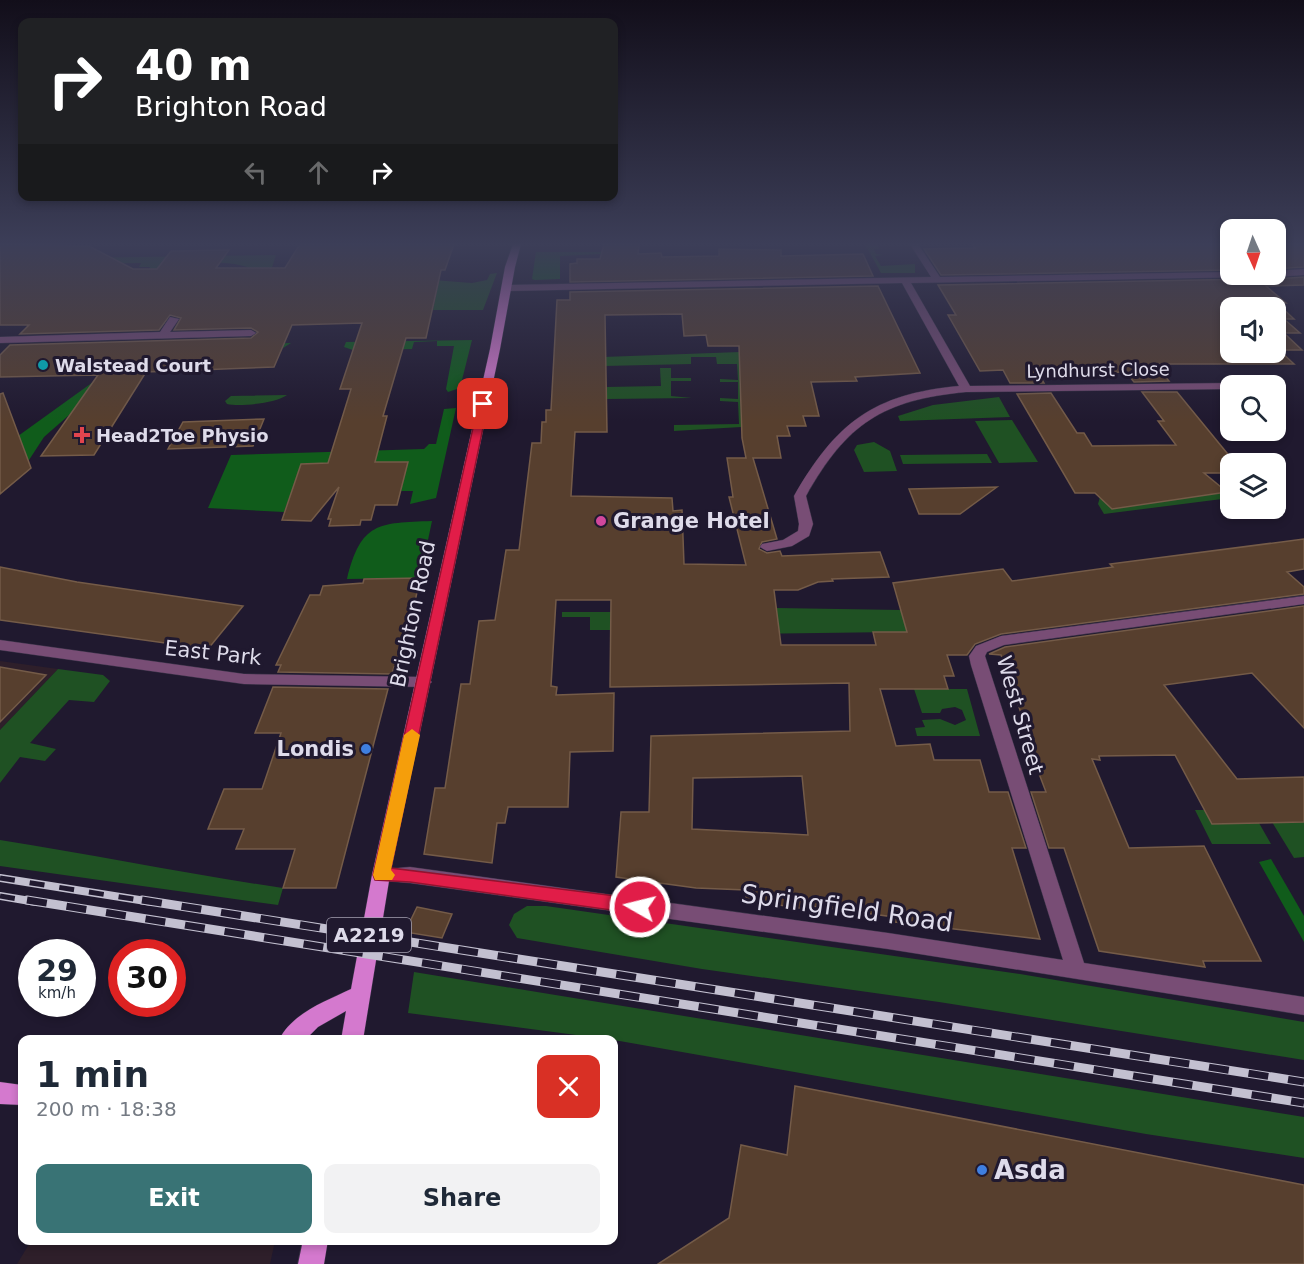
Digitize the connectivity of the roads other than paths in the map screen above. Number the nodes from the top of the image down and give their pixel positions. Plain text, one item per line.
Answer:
1 (503, 303) edge
2 (917, 303) edge
3 (174, 319) dead end
4 (251, 333) dead end
5 (163, 335) junction
6 (0, 340) edge
7 (1220, 386) edge
8 (966, 389) junction
9 (767, 547) dead end
10 (1304, 600) edge
11 (0, 645) edge
12 (423, 682) junction
13 (381, 875) junction
14 (1076, 970) junction
15 (358, 995) junction
16 (1304, 1006) edge
17 (295, 1035) edge
18 (353, 1035) edge
19 (0, 1092) edge
20 (18, 1094) edge
21 (315, 1245) edge
22 (310, 1264) edge

1 - 12 main road, Brighton Road / A2219
2 - 8 street
3 - 5 street
4 - 5 street
5 - 6 street
7 - 8 street, Lyndhurst Close
8 - 9 street, Lyndhurst Close
10 - 14 street, West Street
11 - 12 street, East Park
12 - 13 main road, Brighton Road / A2219
13 - 14 street, Springfield Road
13 - 15 main road, Brighton Road / A2219
14 - 16 street, Springfield Road
15 - 17 main road
15 - 18 main road, A2219
19 - 20 main road
21 - 22 main road

